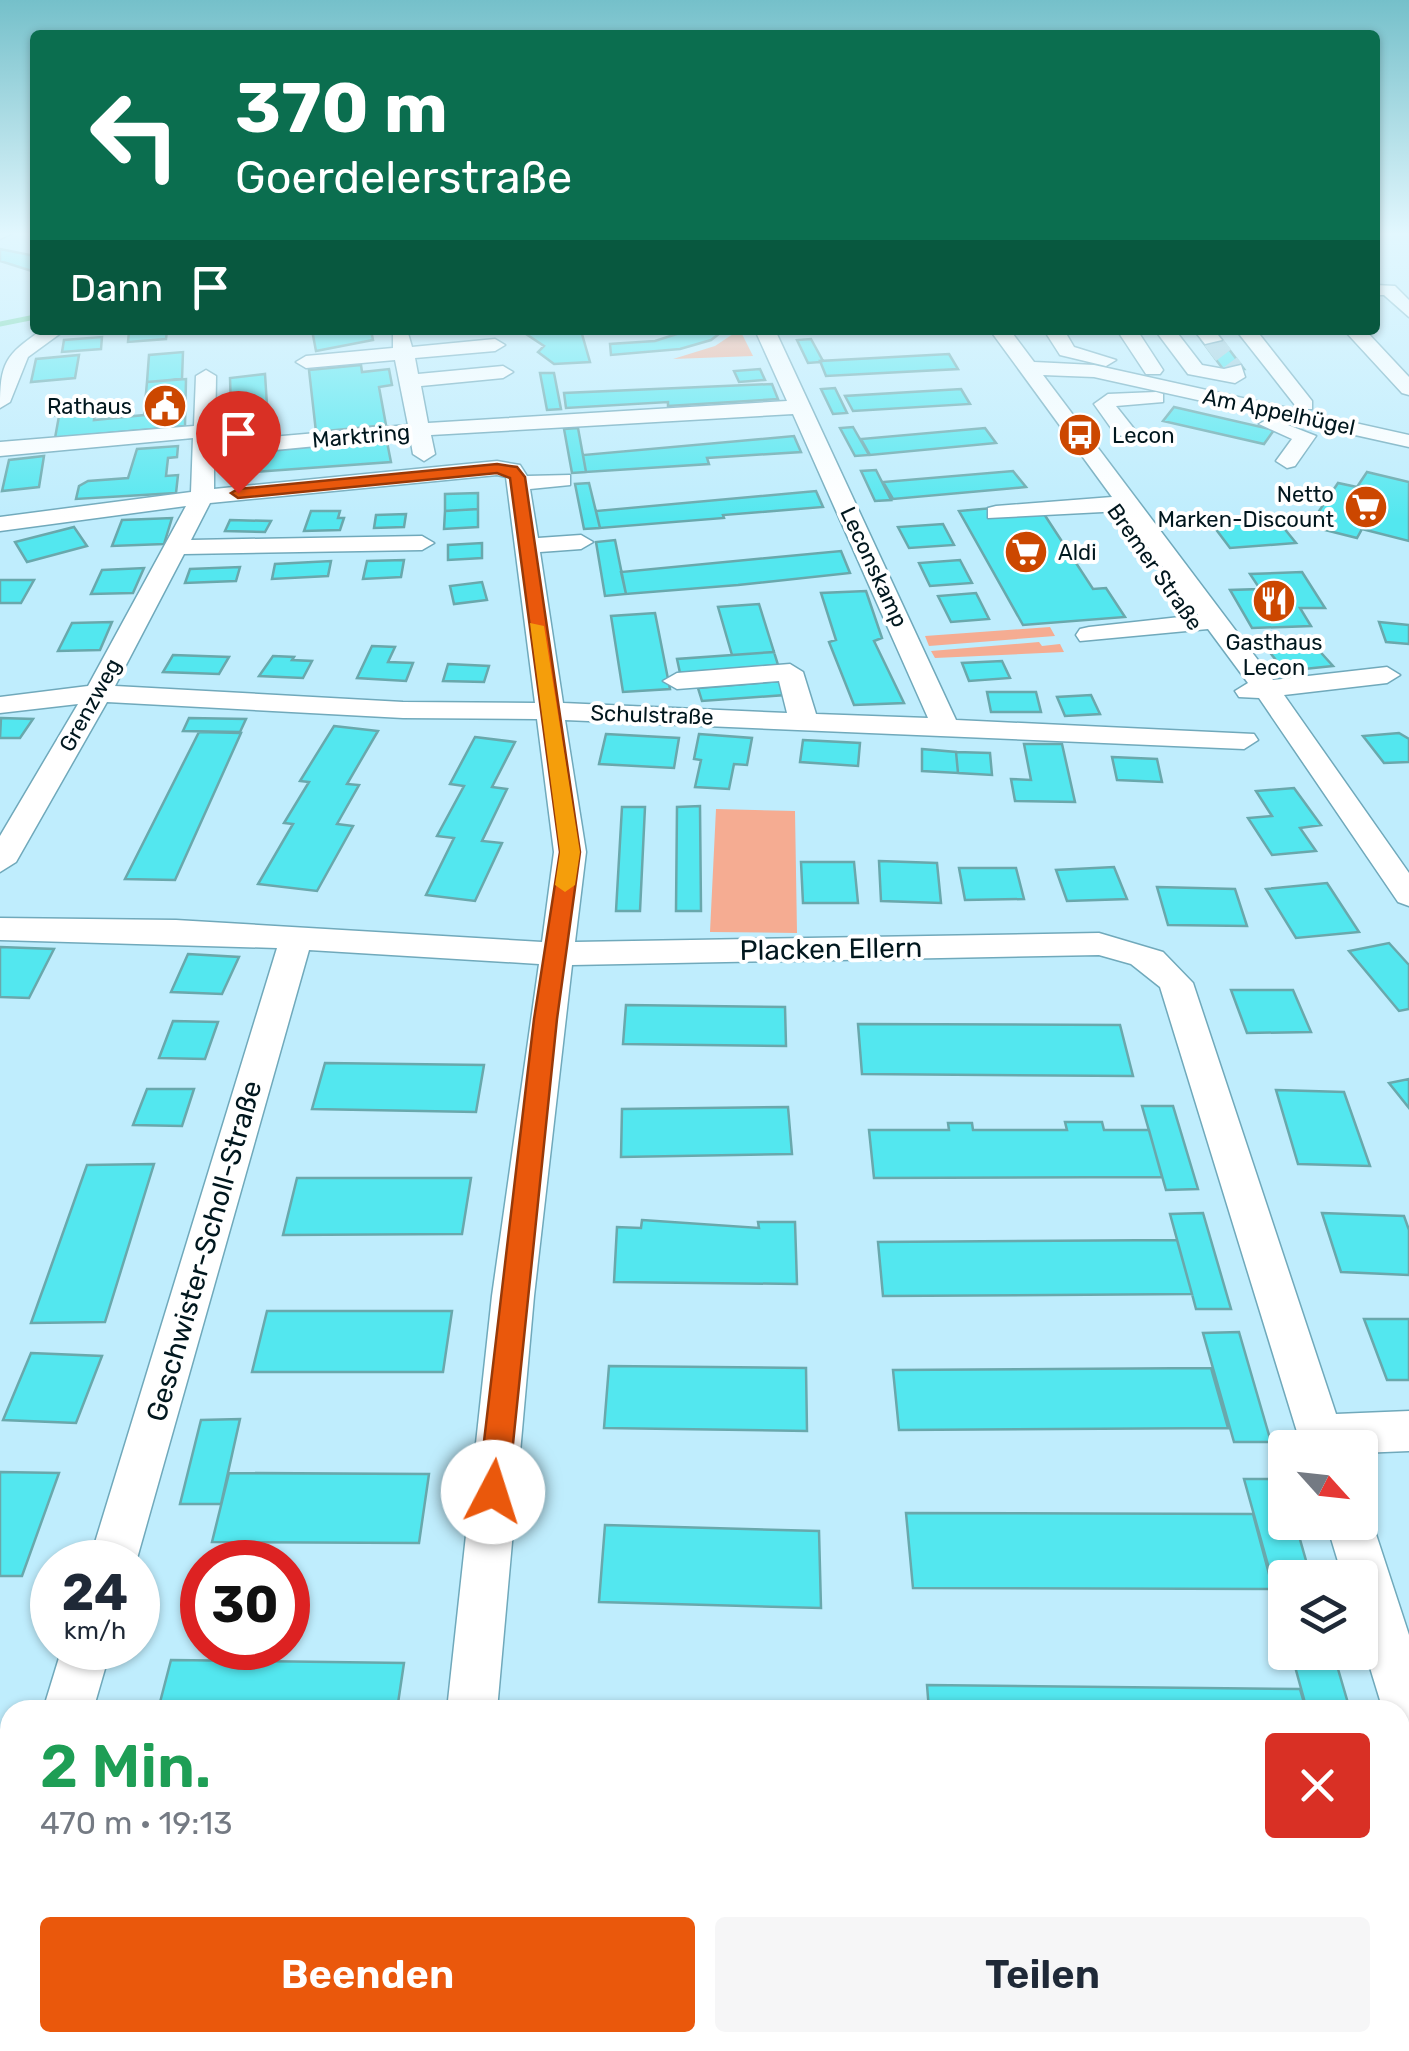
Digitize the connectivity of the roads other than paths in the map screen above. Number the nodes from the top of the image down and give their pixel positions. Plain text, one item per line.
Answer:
1 (47, 335) edge
2 (399, 335) edge
3 (766, 335) edge
4 (987, 335) edge
5 (1040, 335) edge
6 (1058, 335) edge
7 (1129, 335) edge
8 (1170, 335) edge
9 (1250, 335) tunnel mouth
10 (1359, 335) edge
11 (1006, 338) edge
12 (495, 345) dead end
13 (403, 353) junction
14 (306, 362) dead end
15 (1030, 368) junction
16 (1074, 369) junction
17 (1234, 369) dead end
18 (1153, 370) junction
19 (503, 372) dead end
20 (206, 376) dead end
21 (409, 381) junction
22 (1409, 389) edge
23 (0, 402) edge
24 (799, 407) junction
25 (419, 430) junction
26 (1124, 430) dead end
27 (205, 431) junction
28 (1409, 441) edge
29 (0, 449) edge
30 (1286, 461) dead end
31 (428, 474) junction
32 (515, 477) junction
33 (562, 480) dead end
34 (202, 497) junction
35 (1120, 504) junction
36 (996, 512) dead end
37 (0, 524) edge
38 (422, 542) dead end
39 (580, 542) dead end
40 (526, 546) junction
41 (176, 547) junction
42 (1204, 622) junction
43 (1089, 635) dead end
44 (1388, 676) dead end
45 (678, 682) dead end
46 (1255, 691) junction
47 (98, 693) junction
48 (0, 705) edge
49 (547, 711) junction
50 (804, 722) junction
51 (946, 728) junction
52 (1244, 740) dead end
53 (0, 862) edge
54 (1409, 895) edge
55 (0, 929) edge
56 (296, 939) junction
57 (556, 954) junction
58 (1319, 1430) edge
59 (1409, 1431) edge
60 (1378, 1435) edge
61 (118, 1540) edge
62 (1356, 1540) edge
63 (80, 1670) edge
64 (71, 1700) edge
65 (473, 1700) edge
66 (1405, 1700) edge

1 - 23 street
2 - 13 street
3 - 24 street, Leconskamp
4 - 35 street, Bremer Straße
5 - 16 street
6 - 18 street
7 - 18 street
8 - 17 street
9 - 18 street
10 - 22 street
11 - 15 street, Bremer Straße
12 - 13 street
13 - 14 street
13 - 21 street
15 - 16 street, Am Appelhügel
15 - 35 street, Bremer Straße
16 - 28 street, Am Appelhügel
19 - 21 street
20 - 27 street
21 - 25 street
24 - 25 street, Marktring
24 - 51 street, Leconskamp
25 - 27 street, Marktring
25 - 31 street
26 - 30 street
27 - 29 street, Marktring
27 - 34 street
31 - 32 street
31 - 34 street
32 - 33 street
32 - 40 street
34 - 37 street
34 - 41 street
35 - 36 street
35 - 42 street, Bremer Straße
38 - 41 street
39 - 40 street
40 - 49 street
41 - 47 street, Grenzweg
42 - 43 street
42 - 46 street, Bremer Straße
44 - 46 street
45 - 50 street
46 - 54 street, Bremer Straße
47 - 48 street, Schulstraße
47 - 49 street, Schulstraße
47 - 53 street, Grenzweg
49 - 50 street, Schulstraße
49 - 57 street
50 - 51 street, Schulstraße
51 - 52 street, Schulstraße
55 - 56 street, Placken Ellern
56 - 57 street, Placken Ellern
56 - 61 street, Geschwister-Scholl-Straße
57 - 58 street, Placken Ellern
57 - 65 street
59 - 60 street, Placken Ellern
62 - 66 street
63 - 64 street

